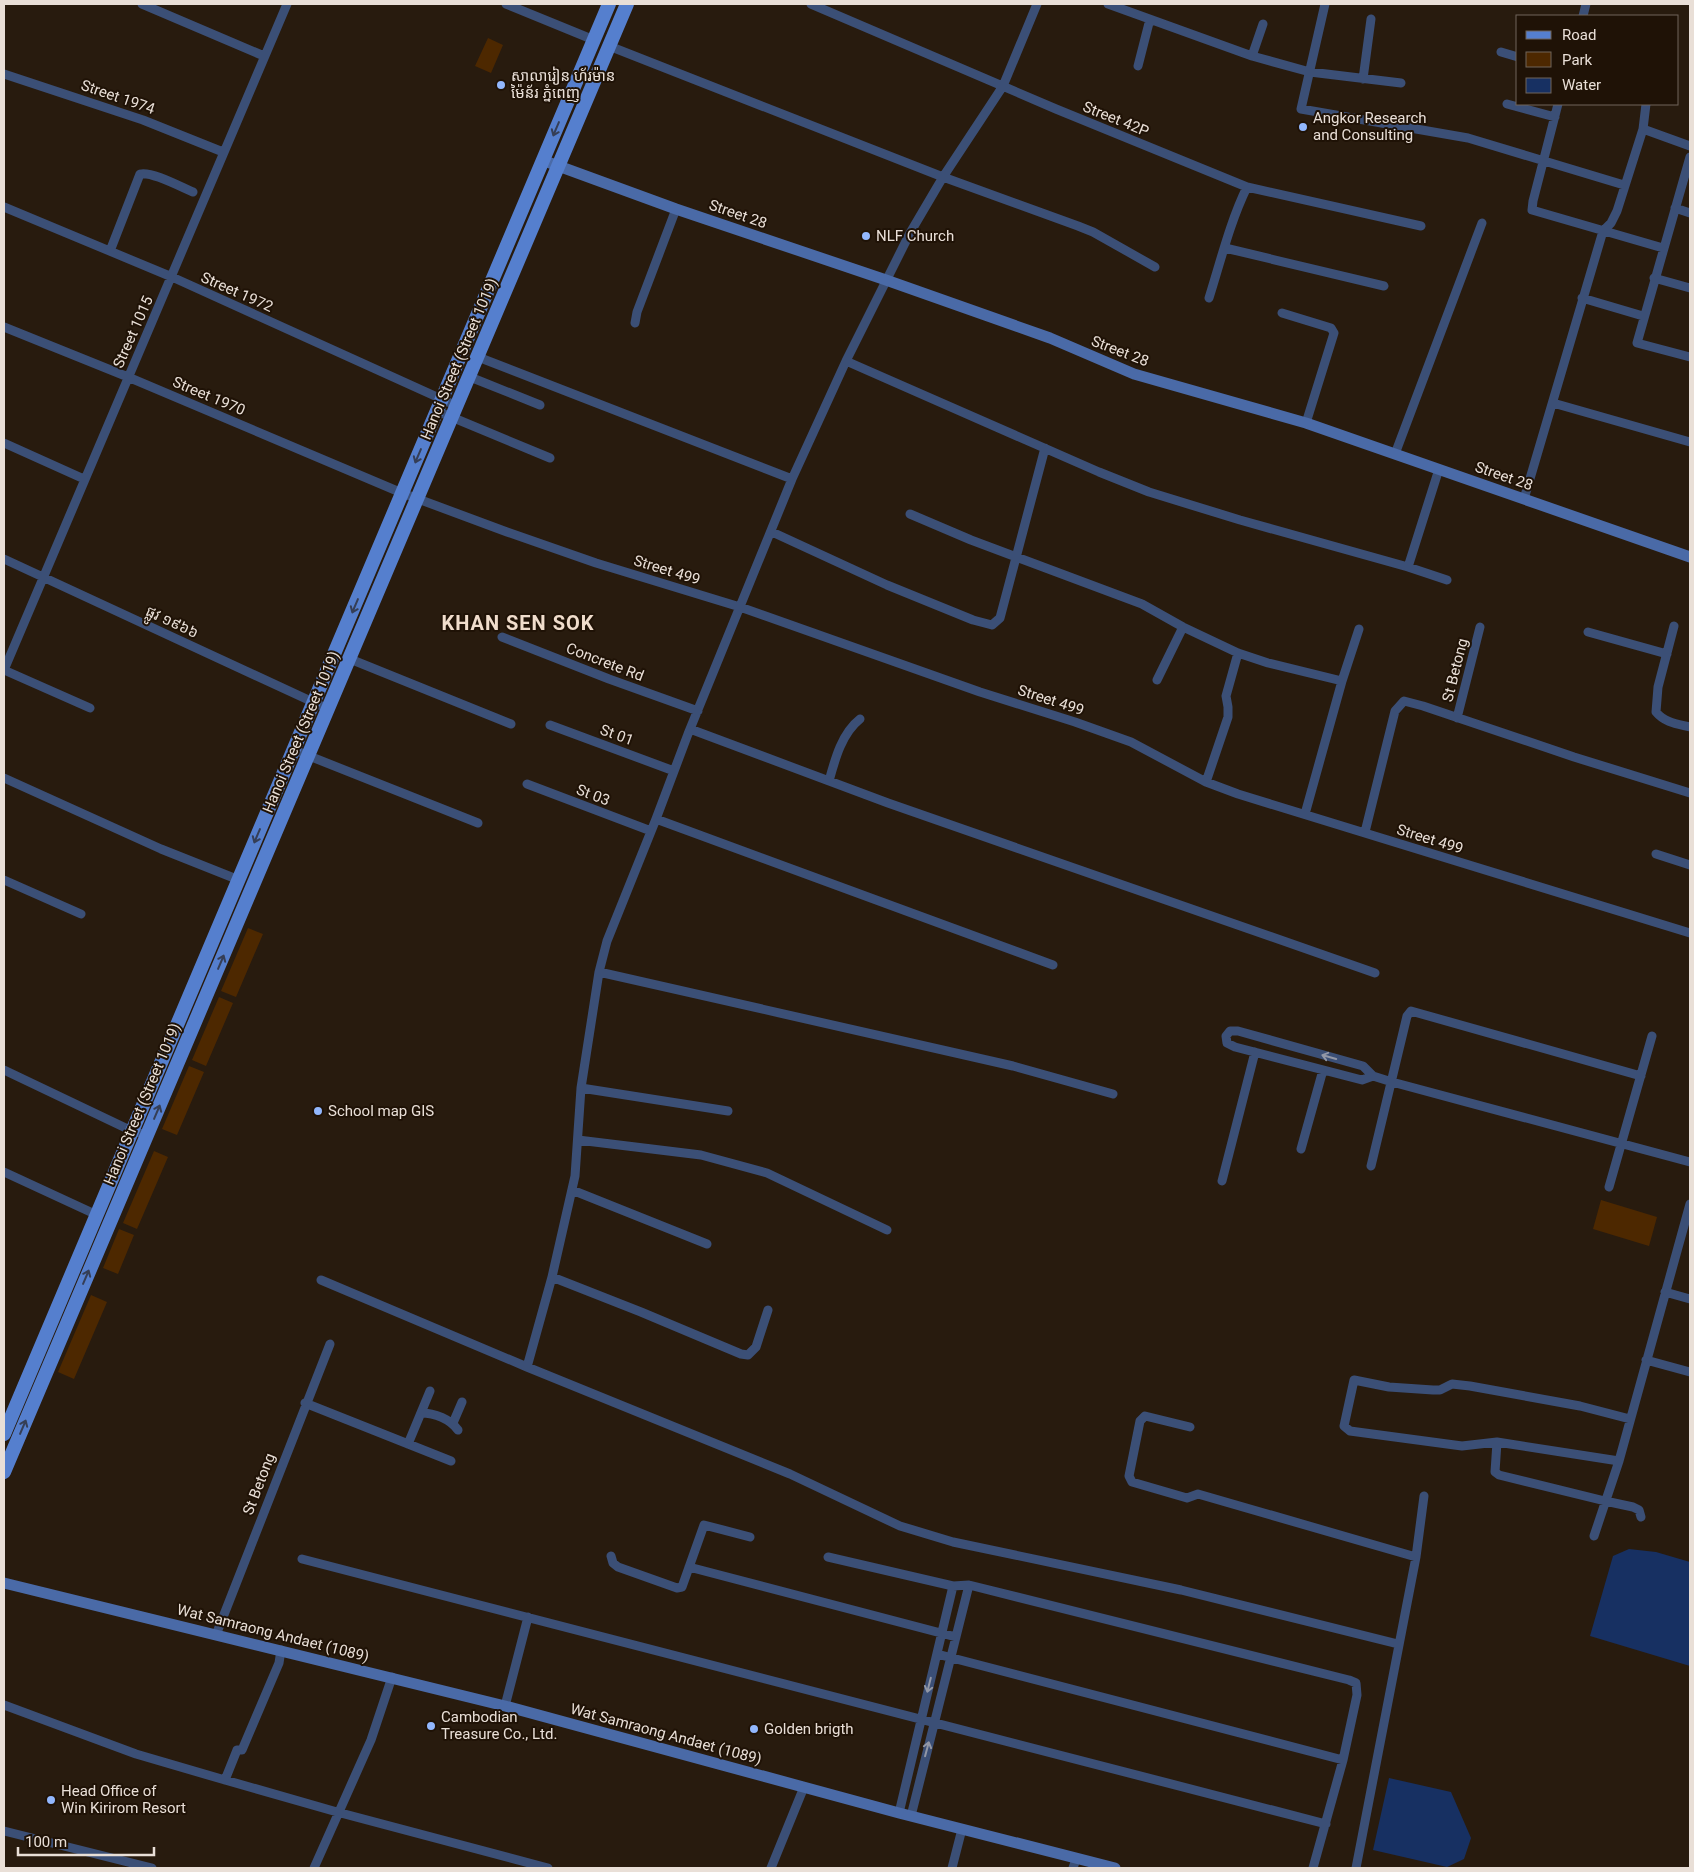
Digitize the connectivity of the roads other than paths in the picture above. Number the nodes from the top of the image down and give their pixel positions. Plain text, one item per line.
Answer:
1 (142, 4) edge
2 (287, 4) edge
3 (506, 4) edge
4 (609, 4) edge
5 (627, 4) edge
6 (811, 4) edge
7 (1037, 4) edge
8 (1108, 4) edge
9 (1325, 4) edge
10 (1150, 19) junction
11 (1372, 19) dead end
12 (1264, 24) dead end
13 (594, 40) junction
14 (609, 46) junction
15 (1500, 52) dead end
16 (264, 56) junction
17 (1252, 56) junction
18 (1516, 56) edge
19 (1138, 66) dead end
20 (1310, 72) junction
21 (4, 74) edge
22 (1363, 79) junction
23 (1401, 83) dead end
24 (1003, 86) junction
25 (1507, 104) dead end
26 (1558, 105) edge
27 (1646, 105) edge
28 (1555, 117) junction
29 (1643, 128) junction
30 (1690, 146) edge
31 (223, 152) junction
32 (1690, 156) edge
33 (542, 160) junction
34 (1544, 162) junction
35 (557, 167) junction
36 (943, 177) junction
37 (1624, 185) junction
38 (1247, 187) junction
39 (194, 192) dead end
40 (4, 207) edge
41 (1675, 208) junction
42 (676, 209) junction
43 (1690, 213) edge
44 (1482, 223) dead end
45 (1421, 226) dead end
46 (1603, 231) junction
47 (1225, 248) junction
48 (1663, 248) junction
49 (110, 251) junction
50 (1155, 267) dead end
51 (172, 277) junction
52 (1654, 278) junction
53 (886, 280) junction
54 (1384, 286) dead end
55 (1690, 288) edge
56 (1209, 298) dead end
57 (1582, 298) junction
58 (1282, 313) dead end
59 (1643, 316) junction
60 (636, 323) dead end
61 (4, 327) edge
62 (478, 357) junction
63 (1690, 357) edge
64 (846, 361) junction
65 (128, 377) junction
66 (470, 377) junction
67 (1553, 403) junction
68 (439, 405) junction
69 (540, 405) dead end
70 (455, 412) junction
71 (1306, 423) junction
72 (1690, 442) edge
73 (4, 443) edge
74 (1045, 448) junction
75 (1395, 454) junction
76 (550, 458) dead end
77 (1439, 469) junction
78 (84, 479) junction
79 (792, 479) junction
80 (402, 493) junction
81 (418, 498) junction
82 (1524, 499) junction
83 (910, 514) dead end
84 (772, 532) junction
85 (1016, 556) junction
86 (1690, 557) edge
87 (4, 559) edge
88 (1408, 567) junction
89 (44, 578) junction
90 (1447, 580) dead end
91 (740, 607) junction
92 (1674, 626) dead end
93 (1183, 627) junction
94 (1480, 628) dead end
95 (1359, 629) dead end
96 (1588, 632) dead end
97 (502, 637) dead end
98 (1238, 653) junction
99 (1667, 654) junction
100 (350, 658) junction
101 (4, 670) edge
102 (1157, 680) dead end
103 (1342, 680) junction
104 (314, 703) junction
105 (90, 708) dead end
106 (328, 708) junction
107 (698, 711) junction
108 (860, 718) dead end
109 (1457, 718) junction
110 (510, 724) dead end
111 (550, 725) dead end
112 (1690, 727) edge
113 (690, 729) junction
114 (294, 750) junction
115 (308, 756) junction
116 (674, 771) junction
117 (4, 778) edge
118 (829, 781) junction
119 (1206, 782) junction
120 (526, 784) dead end
121 (1690, 793) edge
122 (1305, 814) junction
123 (656, 819) junction
124 (478, 823) dead end
125 (651, 831) junction
126 (1365, 832) junction
127 (1656, 854) dead end
128 (1690, 864) edge
129 (4, 880) edge
130 (239, 880) junction
131 (81, 914) dead end
132 (1690, 933) edge
133 (1053, 965) dead end
134 (598, 972) junction
135 (1375, 973) dead end
136 (1652, 1036) dead end
137 (1255, 1052) junction
138 (4, 1070) edge
139 (1323, 1070) junction
140 (1373, 1076) junction
141 (1640, 1076) junction
142 (1392, 1082) junction
143 (581, 1088) junction
144 (1113, 1094) dead end
145 (728, 1110) dead end
146 (132, 1131) junction
147 (147, 1135) junction
148 (578, 1140) junction
149 (1622, 1142) junction
150 (1301, 1149) dead end
151 (1690, 1162) edge
152 (1371, 1166) dead end
153 (4, 1172) edge
154 (1222, 1181) dead end
155 (1609, 1187) dead end
156 (572, 1190) junction
157 (1690, 1204) edge
158 (97, 1215) junction
159 (1687, 1228) edge
160 (887, 1230) dead end
161 (708, 1244) dead end
162 (552, 1277) junction
163 (321, 1280) dead end
164 (1665, 1292) junction
165 (1690, 1299) edge
166 (768, 1310) dead end
167 (330, 1344) dead end
168 (1646, 1360) junction
169 (527, 1367) junction
170 (1690, 1372) edge
171 (430, 1391) dead end
172 (462, 1402) dead end
173 (306, 1403) junction
174 (421, 1413) junction
175 (1630, 1419) junction
176 (1190, 1427) dead end
177 (4, 1434) edge
178 (1497, 1442) junction
179 (408, 1444) junction
180 (452, 1461) dead end
181 (1619, 1461) junction
182 (4, 1472) edge
183 (1424, 1496) dead end
184 (1605, 1501) junction
185 (1641, 1517) dead end
186 (1594, 1536) dead end
187 (750, 1538) dead end
188 (610, 1556) dead end
189 (828, 1557) dead end
190 (1416, 1557) junction
191 (302, 1559) dead end
192 (689, 1567) junction
193 (4, 1583) edge
194 (969, 1584) junction
195 (953, 1586) junction
196 (528, 1617) junction
197 (942, 1634) junction
198 (216, 1635) junction
199 (956, 1637) junction
200 (1398, 1644) junction
201 (281, 1650) junction
202 (937, 1654) junction
203 (951, 1658) junction
204 (392, 1677) junction
205 (4, 1705) edge
206 (505, 1706) junction
207 (921, 1719) junction
208 (934, 1723) junction
209 (1343, 1760) junction
210 (224, 1780) junction
211 (804, 1787) junction
212 (338, 1812) junction
213 (898, 1813) junction
214 (911, 1816) junction
215 (1326, 1824) junction
216 (962, 1829) junction
217 (4, 1831) edge
218 (1074, 1863) edge
219 (152, 1868) edge
220 (314, 1868) edge
221 (548, 1868) edge
222 (771, 1868) edge
223 (952, 1868) edge
224 (1115, 1868) edge
225 (1313, 1868) edge
226 (1356, 1868) edge

1 - 16 street
2 - 16 street, Street 1015
3 - 13 street
4 - 13 main road, Hanoi Street (Street 1019)
5 - 14 main road, Hanoi Street (Street 1019)
6 - 24 street, Street 42P
7 - 24 street
8 - 10 street
9 - 20 street
10 - 17 street
10 - 19 street
11 - 22 street
12 - 17 street
13 -> 33 main road, Hanoi Street (Street 1019)
14 - 35 main road, Hanoi Street (Street 1019)
14 - 36 street
15 - 18 street
16 - 31 street, Street 1015
17 - 20 street
20 - 22 street
20 - 34 street
21 - 31 street, Street 1974
22 - 23 street
24 - 36 street
24 - 38 street, Street 42P
25 - 28 street
26 - 28 street
27 - 29 street
28 - 34 street
29 - 30 street
29 - 37 street
31 - 51 street, Street 1015
32 - 41 street
33 - 35 street, Street 28
33 - 68 main road, Hanoi Street (Street 1019)
34 - 37 street
34 - 46 street
35 - 42 street, Street 28
35 - 62 main road, Hanoi Street (Street 1019)
36 - 50 street
36 - 53 street
37 - 46 street
38 - 45 street, Street 42P
38 - 47 street
39 - 49 street
40 - 49 street, Street 1972
41 - 43 street
41 - 48 street
42 - 53 street, Street 28
42 - 60 street
44 - 75 street
46 - 48 street
46 - 57 street
47 - 54 street
47 - 56 street
48 - 52 street
49 - 51 street, Street 1972
51 - 65 street, Street 1015
51 - 68 street, Street 1972
52 - 55 street
52 - 59 street
53 - 64 street
53 - 71 street, Street 28
57 - 59 street
57 - 67 street
58 - 71 street
59 - 63 street
61 - 65 street, Street 1970
62 - 66 main road, Hanoi Street (Street 1019)
62 - 79 street
64 - 74 street
64 - 79 street
65 - 78 street, Street 1015
65 - 80 street, Street 1970
66 - 69 street
66 - 70 main road, Hanoi Street (Street 1019)
67 - 72 street
67 - 82 street
68 - 70 street, Street 1972
68 -> 80 main road, Hanoi Street (Street 1019)
70 - 76 street, Street 1972
70 - 81 main road, Hanoi Street (Street 1019)
71 - 75 street, Street 28
73 - 78 street
74 - 85 street
74 - 88 street
75 - 77 street, Street 28
77 - 82 street, Street 28
77 - 88 street
78 - 89 street, Street 1015
79 - 84 street
80 - 81 street, Street 499
80 -> 104 main road, Hanoi Street (Street 1019)
81 - 91 street, Street 499
81 - 100 main road, Hanoi Street (Street 1019)
82 - 86 street, Street 28
83 - 85 street
84 - 85 street
84 - 91 street
85 - 93 street
87 - 89 street, ផ្លូវ ១៩៦៦
88 - 90 street
89 - 101 street, Street 1015
89 - 104 street, ផ្លូវ ១៩៦៦
91 - 107 street
91 - 119 street, Street 499
92 - 99 street
93 - 98 street
93 - 102 street
94 - 109 street, St Betong
95 - 103 street
96 - 99 street
97 - 107 street, Concrete Rd
98 - 103 street
98 - 119 street
99 - 112 street
100 - 106 main road, Hanoi Street (Street 1019)
100 - 110 street
101 - 105 street
103 - 122 street
104 - 106 street, ផ្លូវ ១៩៦៦
104 - 114 main road, Hanoi Street (Street 1019)
106 - 115 main road, Hanoi Street (Street 1019)
107 - 113 street
108 - 118 street
109 - 121 street
109 - 126 street
111 - 116 street, St 01
113 - 116 street
113 - 118 street
114 - 115 street
114 -> 130 main road, Hanoi Street (Street 1019)
115 - 124 street
147 -> 115 main road, Hanoi Street (Street 1019)
116 - 123 street
117 - 130 street
118 - 135 street
119 - 122 street, Street 499
120 - 125 street, St 03
122 - 126 street, Street 499
123 - 125 street
123 - 133 street
125 - 134 street
126 - 132 street, Street 499
127 - 128 street
129 - 131 street
130 - 146 main road, Hanoi Street (Street 1019)
134 - 143 street
134 - 144 street
136 - 141 street
137 - 139 street
140 -> 137 street
137 - 154 street
138 - 146 street
139 - 140 street
139 - 150 street
140 - 142 street
141 - 142 street
141 - 149 street
142 - 149 street
142 - 152 street
143 - 145 street
143 - 148 street
146 - 147 street
146 - 158 main road, Hanoi Street (Street 1019)
182 -> 147 main road, Hanoi Street (Street 1019)
148 - 156 street
148 - 160 street
149 - 151 street
149 - 155 street
153 - 158 street
156 - 161 street
156 - 162 street
157 - 159 street
158 - 177 main road, Hanoi Street (Street 1019)
159 - 164 street
162 - 166 street
162 - 169 street
163 - 169 street
164 - 165 street
164 - 168 street
167 - 173 street, St Betong
168 - 170 street
168 - 175 street
169 - 200 street
171 - 174 street
172 - 174 street
173 - 179 street
173 - 198 street, St Betong
174 - 179 street
175 - 178 street
175 - 181 street
176 - 190 street
178 - 181 street
178 - 184 street
179 - 180 street
181 - 184 street
183 - 190 street
184 - 185 street
184 - 186 street
187 - 192 street
188 - 192 street
189 - 195 street
190 - 200 street
191 - 196 street
192 - 197 street
193 - 198 street, Wat Samraong Andaet (1089)
194 - 195 street
194 - 199 street
194 - 209 street
195 - 197 street
196 - 206 street
196 - 207 street
197 - 199 street
197 - 202 street
198 - 201 street, Wat Samraong Andaet (1089)
199 - 203 street
200 - 226 street
201 - 204 street, Wat Samraong Andaet (1089)
201 - 210 street
202 - 203 street
202 -> 207 street
203 - 208 street
203 - 209 street
204 - 206 street, Wat Samraong Andaet (1089)
204 - 212 street
205 - 210 street
206 - 211 street, Wat Samraong Andaet (1089)
207 - 208 street
207 - 213 street
214 -> 208 street
208 - 215 street
209 - 215 street
210 - 212 street
211 - 213 street, Wat Samraong Andaet (1089)
211 - 222 street
212 - 220 street
212 - 221 street
213 - 214 street, Wat Samraong Andaet (1089)
214 - 216 street, Wat Samraong Andaet (1089)
215 - 225 street
216 - 218 street, Wat Samraong Andaet (1089)
216 - 223 street
217 - 219 street
218 - 224 street, Wat Samraong Andaet (1089)

